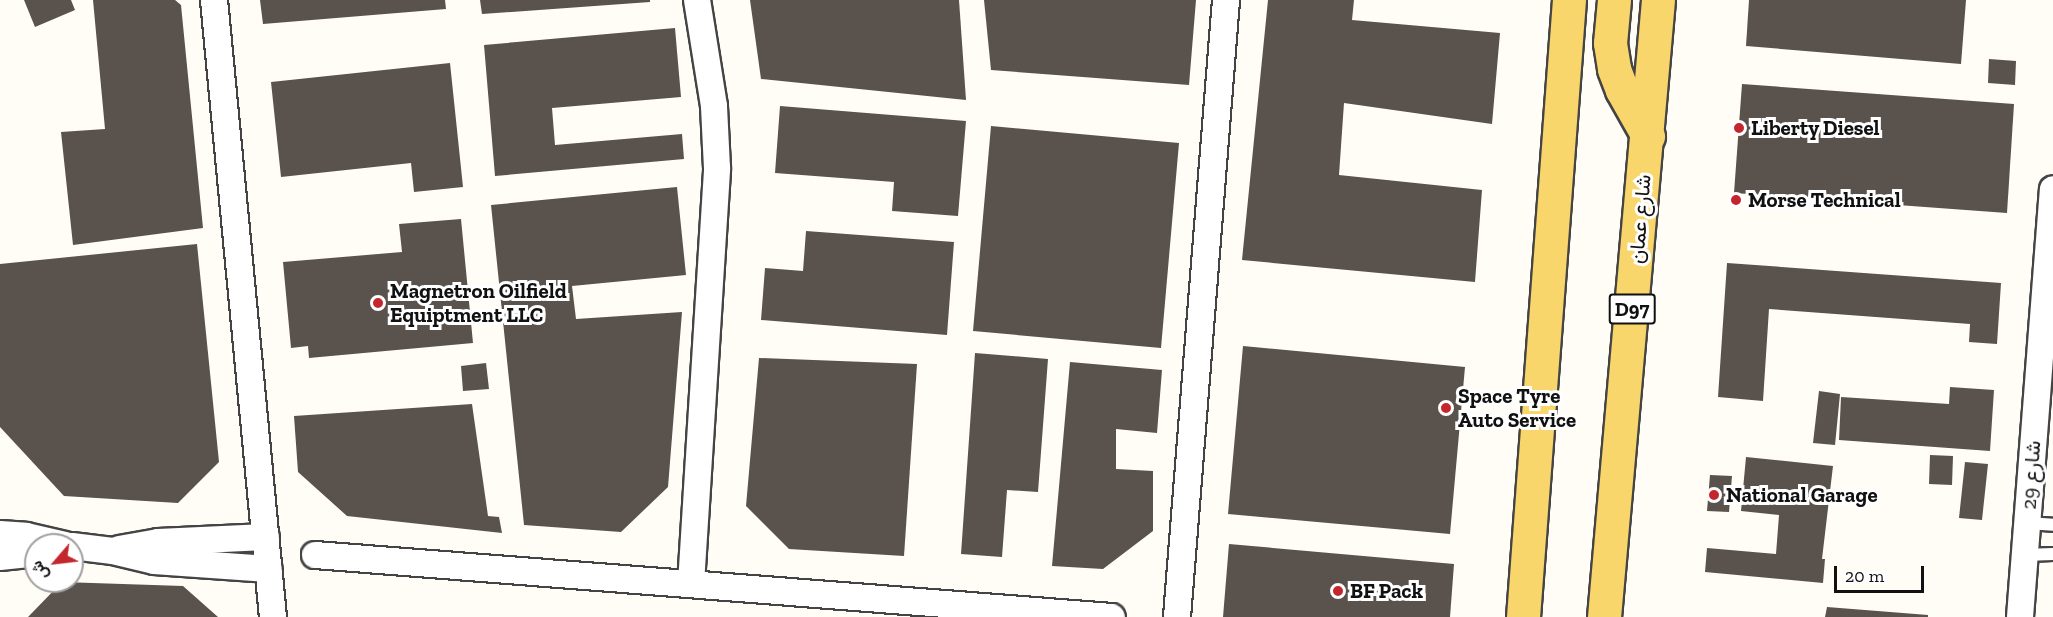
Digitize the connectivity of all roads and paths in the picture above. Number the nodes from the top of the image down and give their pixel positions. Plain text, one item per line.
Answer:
1 (214, 0) edge
2 (697, 0) edge
3 (1226, 0) edge
4 (1569, 0) edge
5 (1614, 0) edge
6 (1658, 0) edge
7 (1648, 136) junction
8 (2053, 189) edge
9 (2027, 523) junction
10 (2053, 525) edge
11 (0, 534) edge
12 (24, 536) edge
13 (266, 537) junction
14 (84, 547) edge
15 (113, 551) junction
16 (24, 554) edge
17 (2053, 554) edge
18 (315, 555) dead end
19 (2024, 555) junction
20 (0, 557) edge
21 (269, 569) junction
22 (691, 584) junction
23 (273, 617) edge
24 (1112, 617) edge
25 (1177, 617) edge
26 (1523, 617) edge
27 (1604, 617) edge
28 (2020, 617) edge

1 - 13 street
2 - 22 street
3 - 25 street
4 - 26 main road
5 - 7 main road
6 - 7 main road, شارع عمان / D97
7 - 27 main road, شارع عمان / D97
8 - 9 street, شارع 29
9 - 10 lane
9 - 19 street, شارع 29
11 - 12 street
13 - 15 street
13 - 21 street
14 - 15 street
15 - 21 street
16 - 20 street
17 - 19 lane
18 - 22 street
19 - 28 street, شارع 29
21 - 23 street
22 - 24 street

